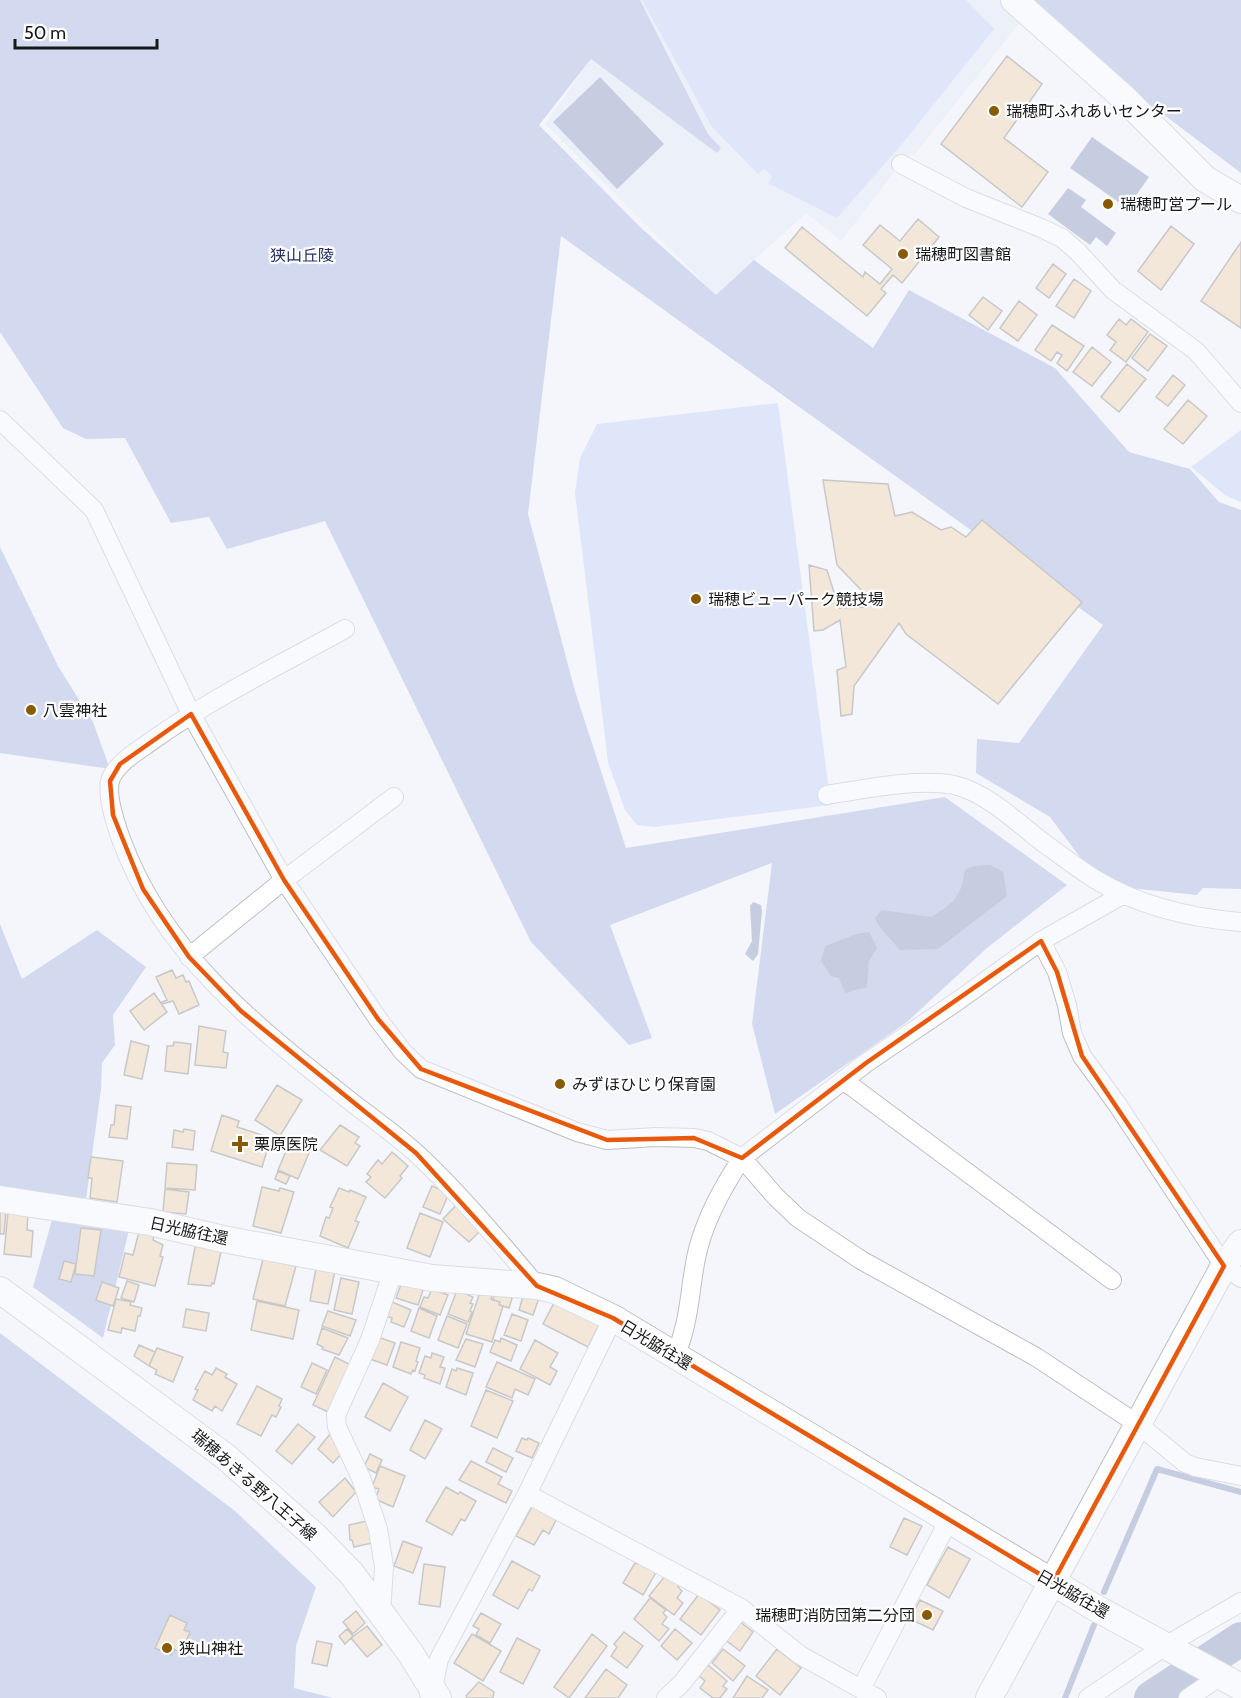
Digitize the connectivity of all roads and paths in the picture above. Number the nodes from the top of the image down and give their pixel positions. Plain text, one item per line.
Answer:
1 (1014, 0) edge
2 (902, 164) dead end
3 (1241, 201) edge
4 (1241, 403) edge
5 (0, 420) edge
6 (345, 629) dead end
7 (191, 714) junction
8 (827, 795) dead end
9 (394, 797) dead end
10 (284, 880) junction
11 (1124, 894) junction
12 (1241, 922) edge
13 (1041, 941) junction
14 (189, 957) junction
15 (843, 1080) junction
16 (742, 1158) junction
17 (0, 1199) edge
18 (1241, 1244) edge
19 (393, 1271) junction
20 (1233, 1272) edge
21 (1112, 1280) dead end
22 (537, 1286) junction
23 (0, 1290) edge
24 (613, 1318) junction
25 (675, 1356) junction
26 (1139, 1425) junction
27 (1241, 1476) edge
28 (527, 1494) junction
29 (949, 1520) junction
30 (1053, 1582) junction
31 (1241, 1602) edge
32 (741, 1608) junction
33 (381, 1613) junction
34 (1169, 1648) junction
35 (1225, 1678) edge
36 (433, 1694) edge
37 (869, 1694) edge
38 (666, 1698) edge
39 (989, 1698) edge
40 (1088, 1698) edge
41 (1188, 1698) edge

1 - 3 street
2 - 4 street
5 - 7 street
6 - 7 street
7 - 10 street
7 - 14 street
8 - 11 street
9 - 10 street
10 - 14 street
10 - 16 street
11 - 12 street
11 - 13 street
13 - 15 street
13 - 20 street
14 - 22 street
15 - 16 street
15 - 21 street
16 - 25 street
16 - 26 street
17 - 19 street, 日光脇往還
18 - 20 street
19 - 22 street, 日光脇往還
19 - 33 street
20 - 26 street
22 - 24 street, 日光脇往還
23 - 33 street, 瑞穂あきる野八王子線
24 - 25 street, 日光脇往還
24 - 28 street
25 - 29 street, 日光脇往還
26 - 27 street
26 - 30 street
28 - 32 street
28 - 36 street
29 - 30 street, 日光脇往還
29 - 37 street
30 - 34 street, 日光脇往還
30 - 39 street
31 - 34 street
32 - 37 street
32 - 38 street
33 - 36 street, 瑞穂あきる野八王子線
34 - 35 street, 日光脇往還
34 - 40 street
35 - 41 street

